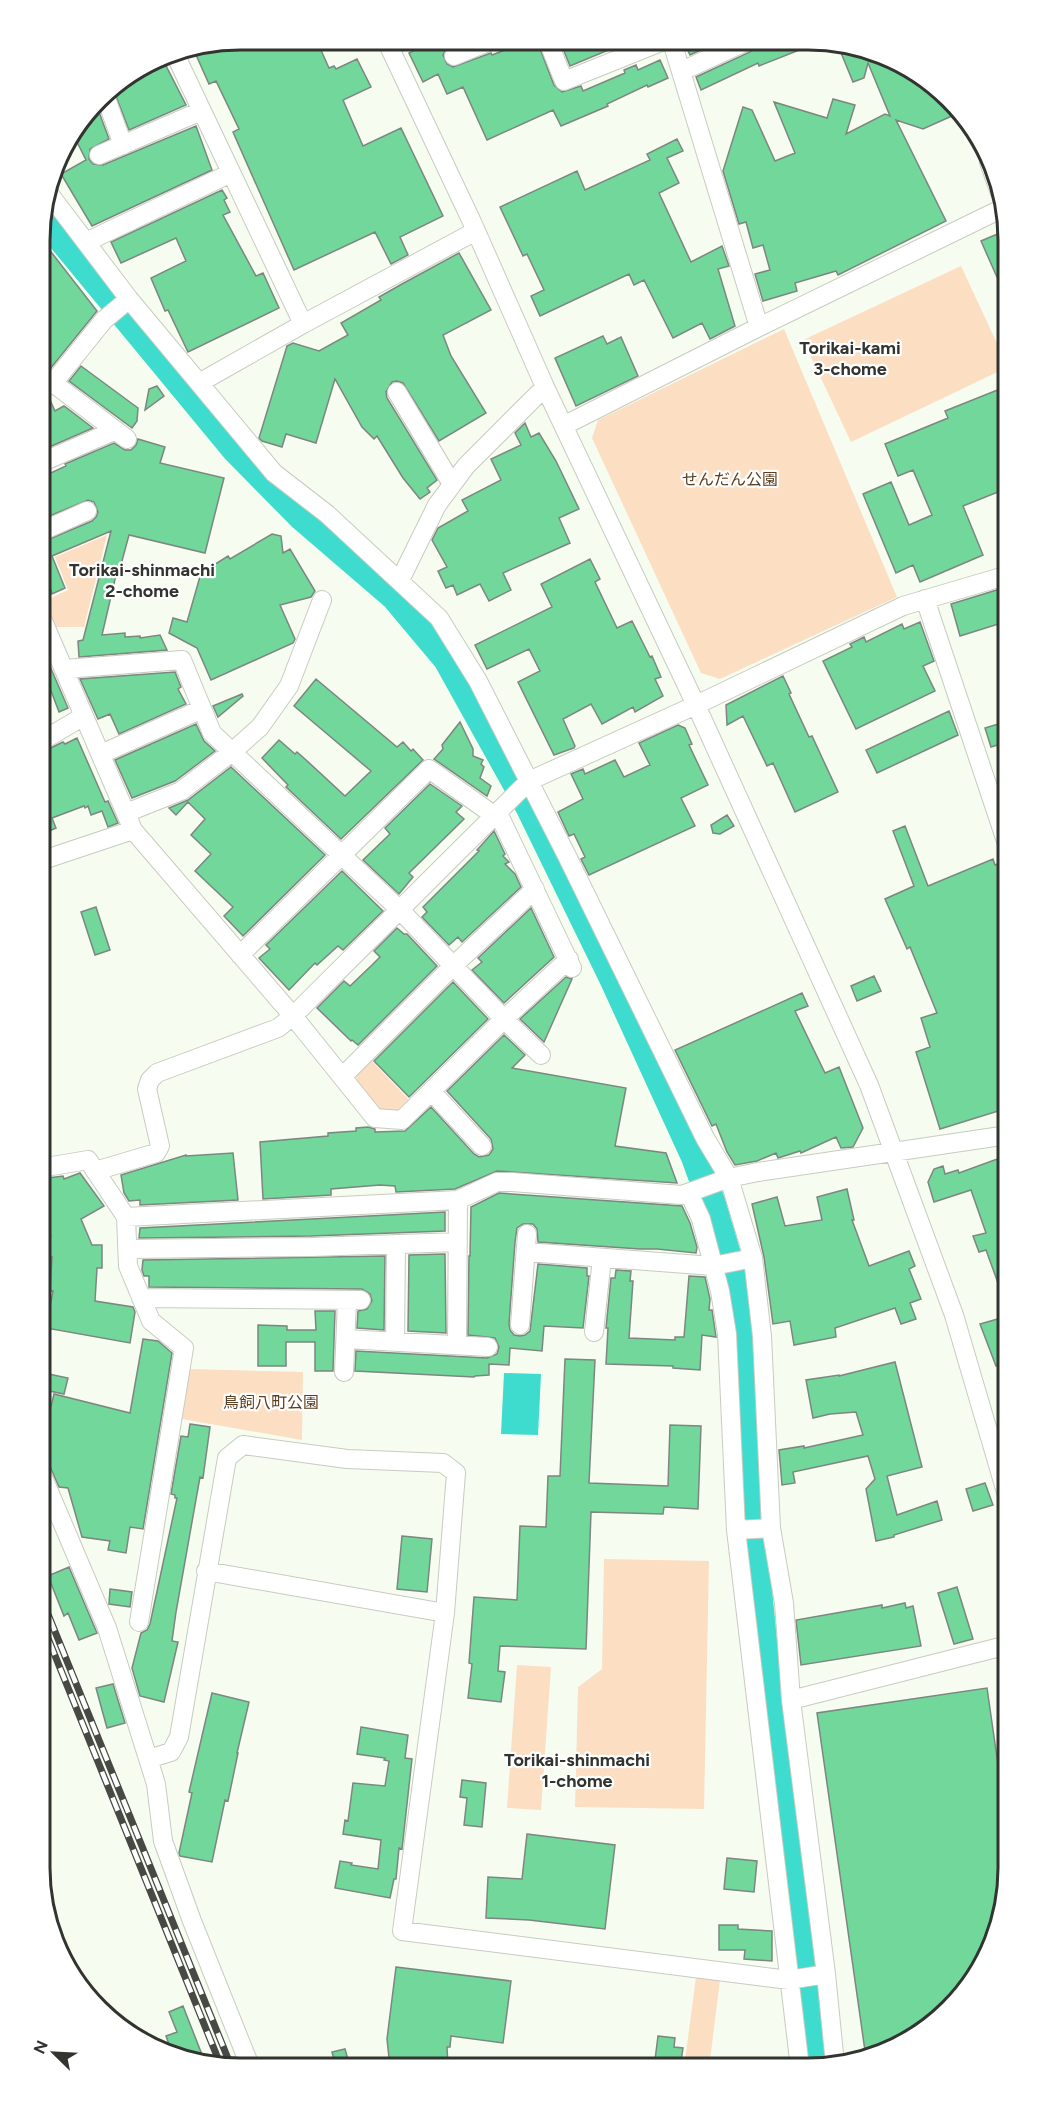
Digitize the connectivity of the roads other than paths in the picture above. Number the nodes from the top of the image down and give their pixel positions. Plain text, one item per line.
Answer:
1 (391, 50) edge
2 (468, 50) edge
3 (552, 50) edge
4 (640, 50) edge
5 (675, 50) edge
6 (728, 50) edge
7 (454, 56) dead end
8 (178, 60) edge
9 (682, 71) junction
10 (108, 103) edge
11 (201, 111) junction
12 (123, 145) junction
13 (99, 155) dead end
14 (231, 173) junction
15 (54, 200) edge
16 (996, 212) edge
17 (476, 231) junction
18 (86, 242) junction
19 (129, 299) junction
20 (303, 324) junction
21 (759, 327) junction
22 (50, 383) edge
23 (199, 383) junction
24 (545, 387) junction
25 (50, 388) edge
26 (397, 392) dead end
27 (565, 425) junction
28 (50, 459) edge
29 (452, 484) junction
30 (87, 511) dead end
31 (50, 528) edge
32 (998, 578) edge
33 (400, 580) junction
34 (925, 599) junction
35 (322, 600) dead end
36 (50, 637) edge
37 (64, 669) junction
38 (696, 705) junction
39 (202, 709) junction
40 (84, 716) junction
41 (50, 735) edge
42 (232, 752) junction
43 (101, 754) junction
44 (529, 781) junction
45 (126, 813) junction
46 (497, 814) junction
47 (998, 816) edge
48 (133, 830) junction
49 (341, 855) junction
50 (50, 858) edge
51 (535, 889) junction
52 (400, 910) junction
53 (240, 955) junction
54 (453, 966) junction
55 (293, 1016) junction
56 (504, 1019) junction
57 (541, 1055) dead end
58 (342, 1077) junction
59 (431, 1091) junction
60 (997, 1136) edge
61 (482, 1146) dead end
62 (893, 1151) junction
63 (50, 1166) edge
64 (95, 1171) junction
65 (721, 1181) junction
66 (692, 1192) junction
67 (458, 1200) junction
68 (126, 1216) junction
69 (527, 1234) dead end
70 (458, 1242) junction
71 (396, 1244) junction
72 (128, 1249) junction
73 (526, 1252) junction
74 (602, 1258) junction
75 (753, 1258) junction
76 (713, 1266) junction
77 (141, 1298) junction
78 (520, 1325) dead end
79 (594, 1332) dead end
80 (346, 1339) junction
81 (395, 1342) junction
82 (457, 1345) junction
83 (488, 1347) dead end
84 (344, 1372) dead end
85 (997, 1463) edge
86 (50, 1494) edge
87 (771, 1528) junction
88 (736, 1530) junction
89 (206, 1571) junction
90 (445, 1613) junction
91 (139, 1622) dead end
92 (997, 1648) edge
93 (791, 1700) junction
94 (148, 1759) junction
95 (826, 1974) junction
96 (789, 1980) junction
97 (834, 2055) edge
98 (247, 2058) edge
99 (799, 2058) edge

1 - 17 street
2 - 7 street
3 - 4 street
5 - 9 street
6 - 9 street
8 - 11 street
9 - 21 street
10 - 12 street
11 - 12 street
11 - 14 street
12 - 13 street
14 - 18 street
14 - 20 street
15 - 18 street
16 - 21 street
17 - 20 street
17 - 24 street
18 - 19 street
19 - 22 street
19 - 23 street
20 - 23 street
21 - 27 street
23 - 33 street
24 - 27 street
24 - 29 street
25 - 28 street
26 - 29 street
27 - 38 street
29 - 33 street
30 - 31 street
32 - 34 street
33 - 44 street
34 - 38 street
34 - 47 street
35 - 42 street
36 - 37 street
37 - 39 street
37 - 40 street
38 - 44 street
38 - 62 street
39 - 42 street
39 - 43 street
40 - 41 street
40 - 43 street
42 - 45 street
42 - 49 street
43 - 45 street
44 - 46 street
44 - 65 street
45 - 48 street
46 - 49 street
46 - 51 street
46 - 52 street
48 - 50 street
48 - 53 street
49 - 52 street
49 - 53 street
51 - 54 street
51 - 56 street
52 - 54 street
52 - 55 street
53 - 55 street
54 - 56 street
54 - 58 street
55 - 58 street
55 - 64 street
56 - 57 street
56 - 59 street
58 - 59 street
59 - 61 street
60 - 62 street
62 - 65 street
62 - 85 street
63 - 64 street
64 - 68 street
65 - 66 street
65 - 75 street
66 - 67 street
66 - 76 street
67 - 68 street
67 - 70 street
68 - 72 street
69 - 73 street
70 - 71 street
70 - 82 street
71 - 72 street
71 - 81 street
72 - 77 street
73 - 74 street
73 - 78 street
74 - 76 street
74 - 79 street
75 - 76 street
75 - 87 street
76 - 88 street
77 - 80 street
77 - 91 street
80 - 81 street
80 - 84 street
81 - 82 street
82 - 83 street
86 - 94 street
87 - 88 street
87 - 93 street
88 - 96 street
89 - 90 street
89 - 90 street
89 - 94 street
90 - 96 street
92 - 93 street
93 - 95 street
94 - 98 street
95 - 96 street
95 - 97 street
96 - 99 street

